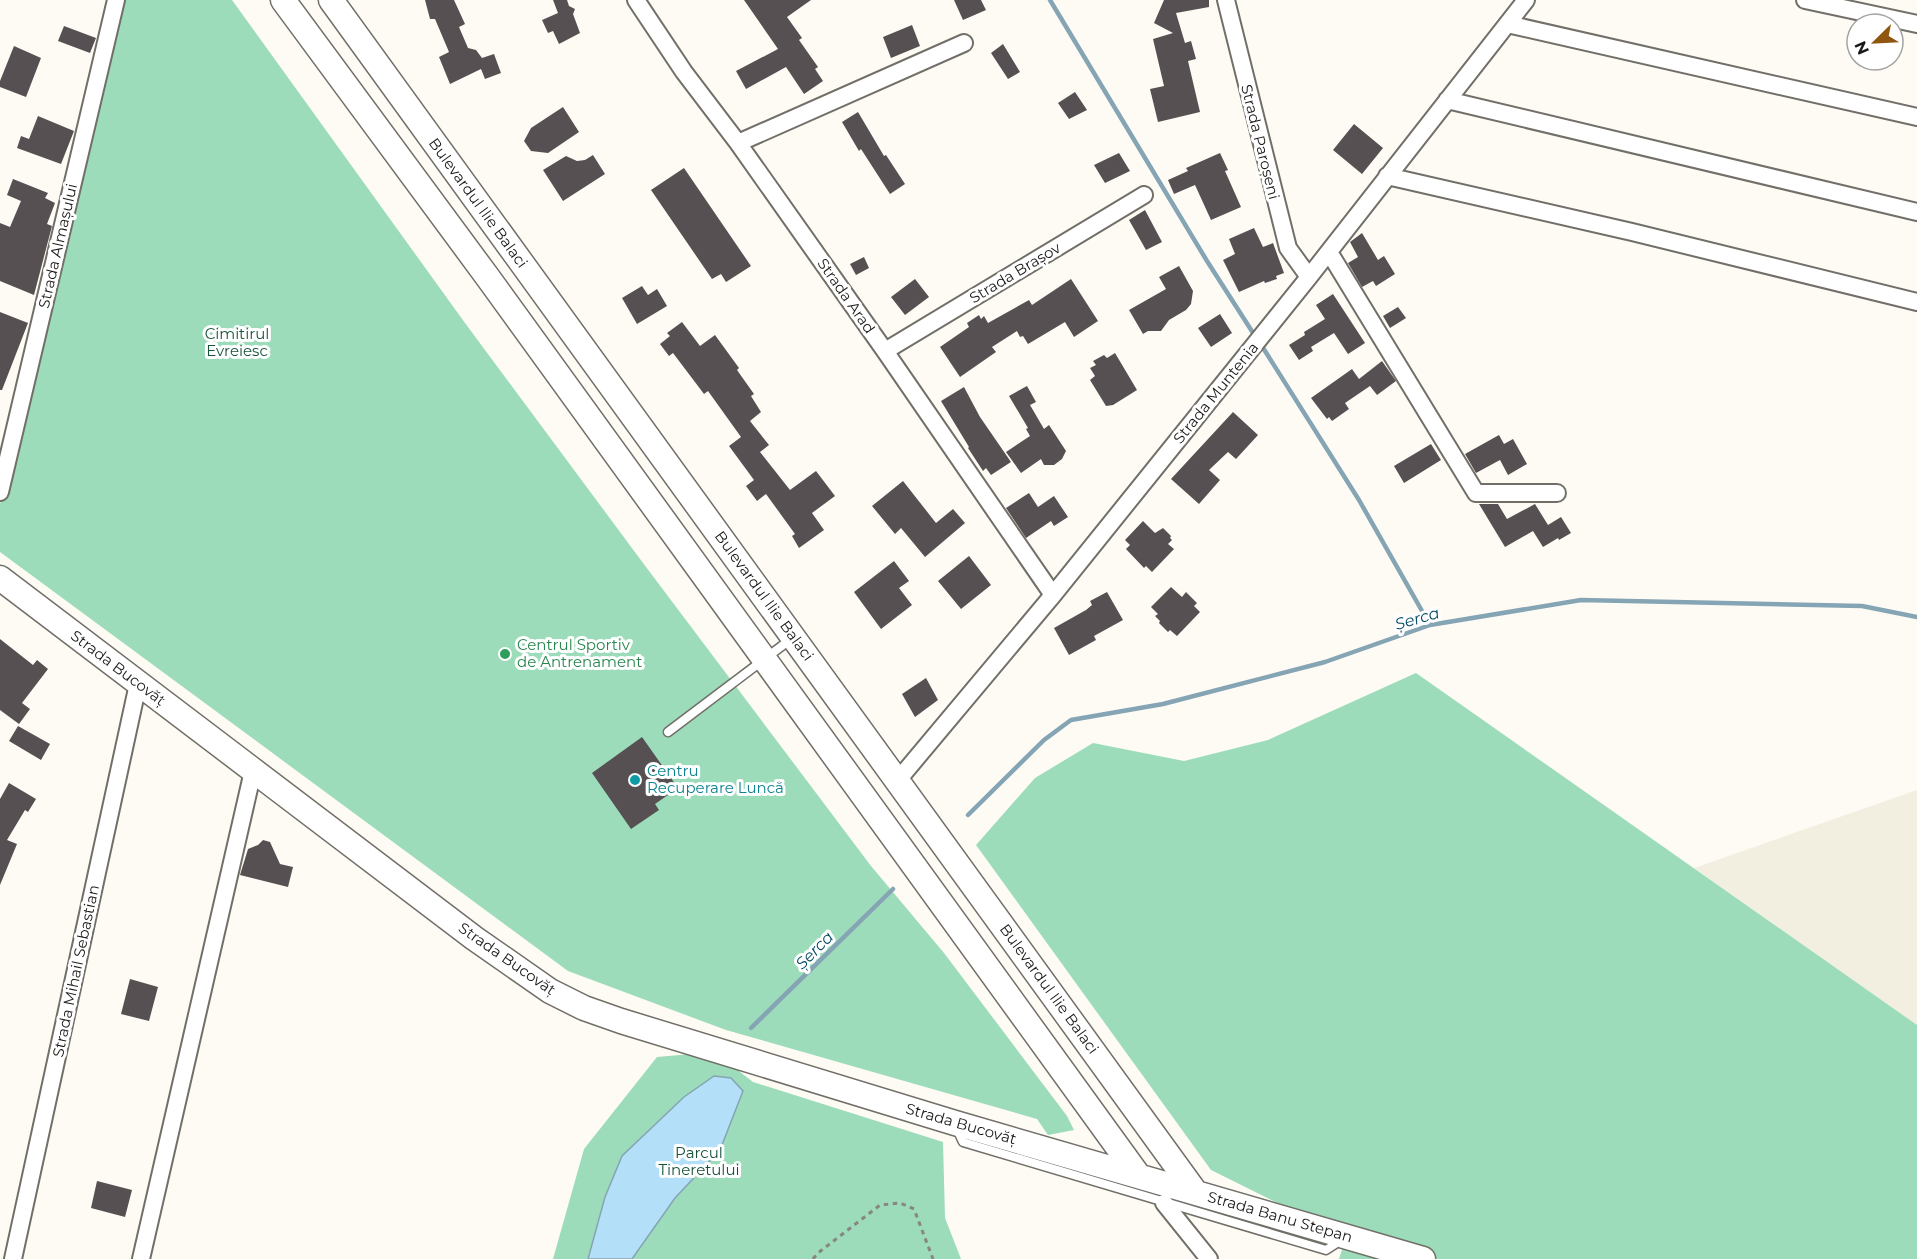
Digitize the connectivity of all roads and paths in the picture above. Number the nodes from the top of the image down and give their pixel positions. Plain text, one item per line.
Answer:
1 (116, 0) edge
2 (283, 0) edge
3 (331, 0) edge
4 (636, 0) edge
5 (1226, 0) edge
6 (1526, 0) edge
7 (1805, 0) edge
8 (1507, 24) junction
9 (1917, 24) edge
10 (964, 43) dead end
11 (1447, 100) junction
12 (1917, 117) edge
13 (738, 142) junction
14 (1387, 176) junction
15 (1144, 195) dead end
16 (1917, 212) edge
17 (1329, 252) junction
18 (1310, 277) junction
19 (1917, 302) edge
20 (885, 351) junction
21 (0, 492) edge
22 (1557, 493) dead end
23 (0, 578) edge
24 (1053, 595) junction
25 (794, 637) junction
26 (765, 659) junction
27 (138, 684) junction
28 (668, 732) dead end
29 (253, 771) junction
30 (898, 780) junction
31 (955, 1123) junction
32 (1138, 1175) junction
33 (1196, 1193) junction
34 (1164, 1203) junction
35 (1346, 1237) junction
36 (13, 1259) edge
37 (141, 1259) edge
38 (813, 1259) edge
39 (933, 1259) edge
40 (1209, 1259) edge
41 (1423, 1259) edge

1 - 21 street, Strada Almașului
2 - 26 main road
3 - 25 main road, Bulevardul Ilie Balaci
4 - 13 street, Strada Arad
5 - 18 street, Strada Paroșeni
6 - 8 street, Strada Muntenia
7 - 9 street
8 - 11 street, Strada Muntenia
8 - 12 street
10 - 13 street
11 - 14 street, Strada Muntenia
11 - 16 street
13 - 20 street, Strada Arad
14 - 17 street, Strada Muntenia
14 - 19 street
15 - 20 street, Strada Brașov
17 - 18 street, Strada Muntenia
17 - 22 street
18 - 24 street, Strada Muntenia
20 - 24 street, Strada Arad
23 - 27 main road, Strada Bucovăț
24 - 30 street, Strada Muntenia
25 - 26 lane
25 - 30 main road, Bulevardul Ilie Balaci
26 - 28 lane
26 - 32 main road
27 - 29 main road, Strada Bucovăț
27 - 36 street, Strada Mihail Sebastian
29 - 31 main road, Strada Bucovăț
29 - 37 street
30 - 33 main road, Bulevardul Ilie Balaci
31 - 32 main road, Strada Bucovăț
31 - 34 lane
32 - 33 main road, Strada Banu Stepan
32 - 34 lane
33 - 35 main road, Strada Banu Stepan
34 - 35 lane
34 - 40 street
35 - 41 main road, Strada Banu Stepan
38 - 39 path

